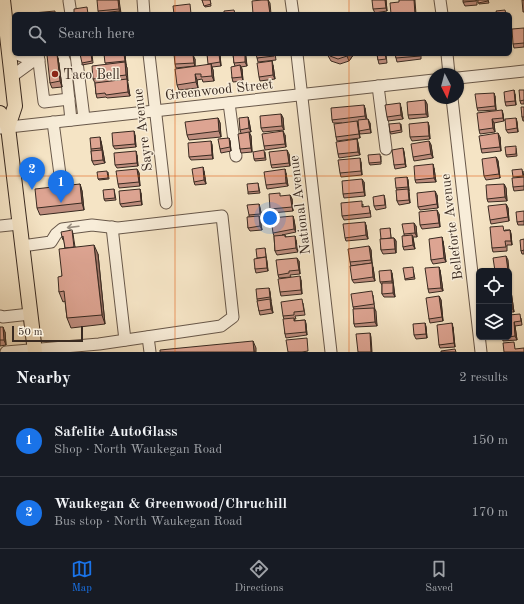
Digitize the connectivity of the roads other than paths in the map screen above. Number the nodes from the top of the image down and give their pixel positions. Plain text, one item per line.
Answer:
1 (3, 0) edge
2 (143, 0) edge
3 (291, 0) edge
4 (440, 0) edge
5 (69, 1) edge
6 (71, 12) edge
7 (144, 12) edge
8 (293, 12) edge
9 (442, 12) edge
10 (12, 47) edge
11 (13, 56) edge
12 (63, 56) edge
13 (76, 56) edge
14 (149, 56) edge
15 (297, 56) edge
16 (447, 56) edge
17 (39, 57) edge
18 (448, 68) edge
19 (524, 71) edge
20 (12, 77) junction
21 (464, 77) edge
22 (428, 81) edge
23 (378, 86) junction
24 (301, 95) junction
25 (69, 99) junction
26 (229, 103) junction
27 (453, 104) edge
28 (155, 111) junction
29 (0, 113) edge
30 (84, 118) junction
31 (71, 120) junction
32 (53, 122) junction
33 (4, 128) edge
34 (386, 149) dead end
35 (236, 156) dead end
36 (61, 182) dead end
37 (166, 203) dead end
38 (19, 224) junction
39 (0, 226) edge
40 (112, 227) junction
41 (22, 246) junction
42 (30, 314) junction
43 (1, 318) edge
44 (148, 337) junction
45 (125, 340) junction
46 (99, 348) edge
47 (35, 351) edge
48 (6, 352) edge
49 (150, 352) edge
50 (331, 352) edge
51 (481, 352) edge

1 - 10 main road
2 - 7 street
3 - 8 street
4 - 9 street
5 - 6 street
11 - 20 main road
12 - 25 street
13 - 30 street
14 - 28 street, Sayre Avenue
15 - 24 street, National Avenue
16 - 18 street
17 - 20 street
17 - 25 street
19 - 21 street
20 - 33 main road
22 - 23 street, Greenwood Street
23 - 24 street, Greenwood Street
23 - 34 street
24 - 26 street, Greenwood Street
24 - 50 street, National Avenue
25 - 31 street
26 - 28 street, Greenwood Street
26 - 35 street
27 - 51 street, Belleforte Avenue
28 - 30 street, Greenwood Street
28 - 37 street, Sayre Avenue
29 - 33 main road
30 - 31 street, Greenwood Street
31 - 32 street, Greenwood Street
32 - 33 street, Greenwood Street
32 - 36 street
33 - 38 main road
38 - 39 street
38 - 41 main road
40 -> 41 street
40 - 44 street
40 - 45 street
41 - 42 main road
42 - 43 street
42 - 47 main road
44 - 45 street
44 - 49 street
45 - 46 street
46 - 47 street
47 - 48 street

